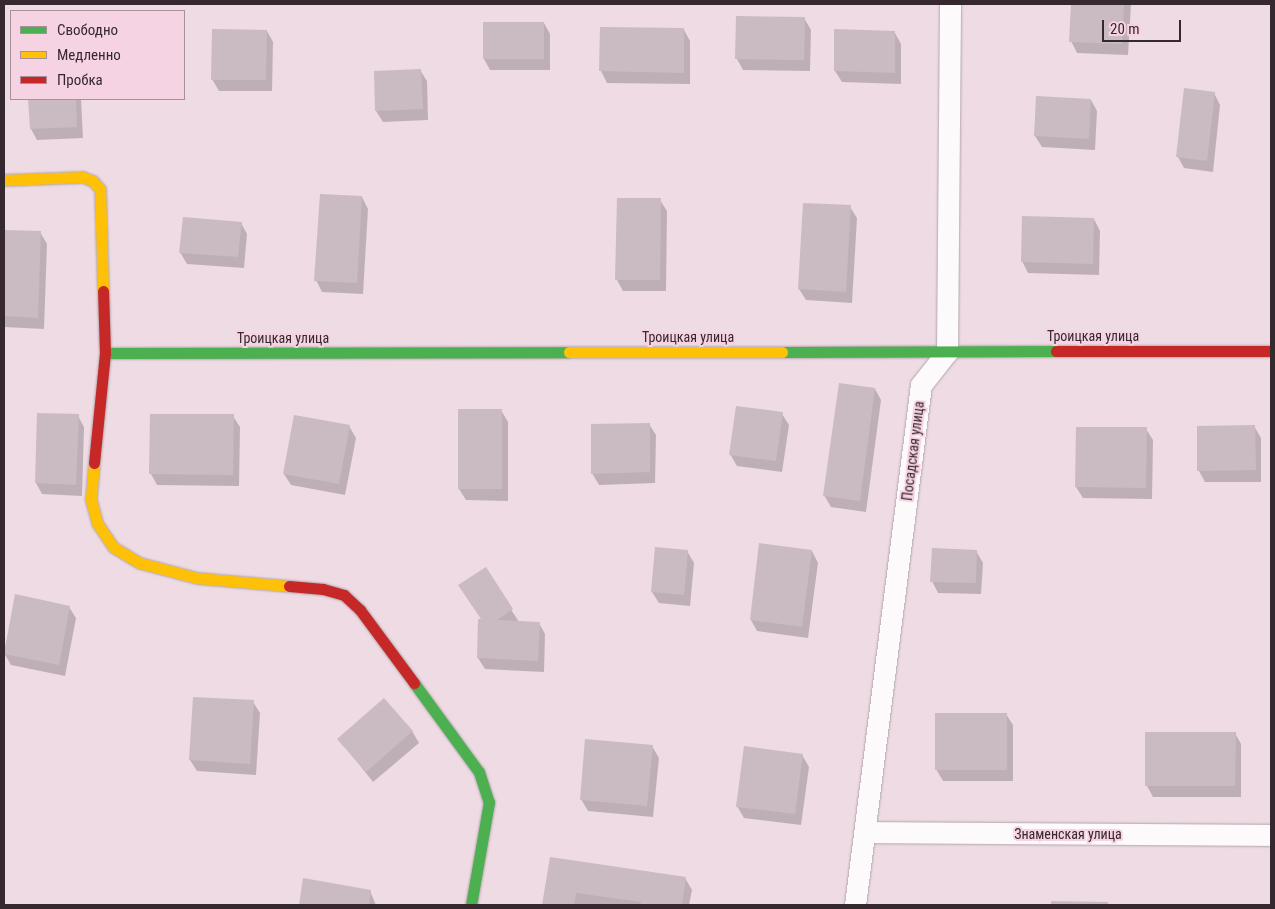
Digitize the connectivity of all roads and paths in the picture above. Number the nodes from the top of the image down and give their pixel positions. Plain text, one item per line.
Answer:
1 (950, 4) edge
2 (4, 180) edge
3 (1271, 350) edge
4 (948, 352) junction
5 (105, 353) junction
6 (865, 832) junction
7 (1271, 835) edge
8 (471, 905) edge
9 (855, 905) edge

1 - 4 street
2 - 5 street
3 - 4 street, Троицкая улица
4 - 5 street, Троицкая улица
4 - 6 street, Посадская улица
5 - 8 street
6 - 7 street, Знаменская улица
6 - 9 street, Посадская улица

